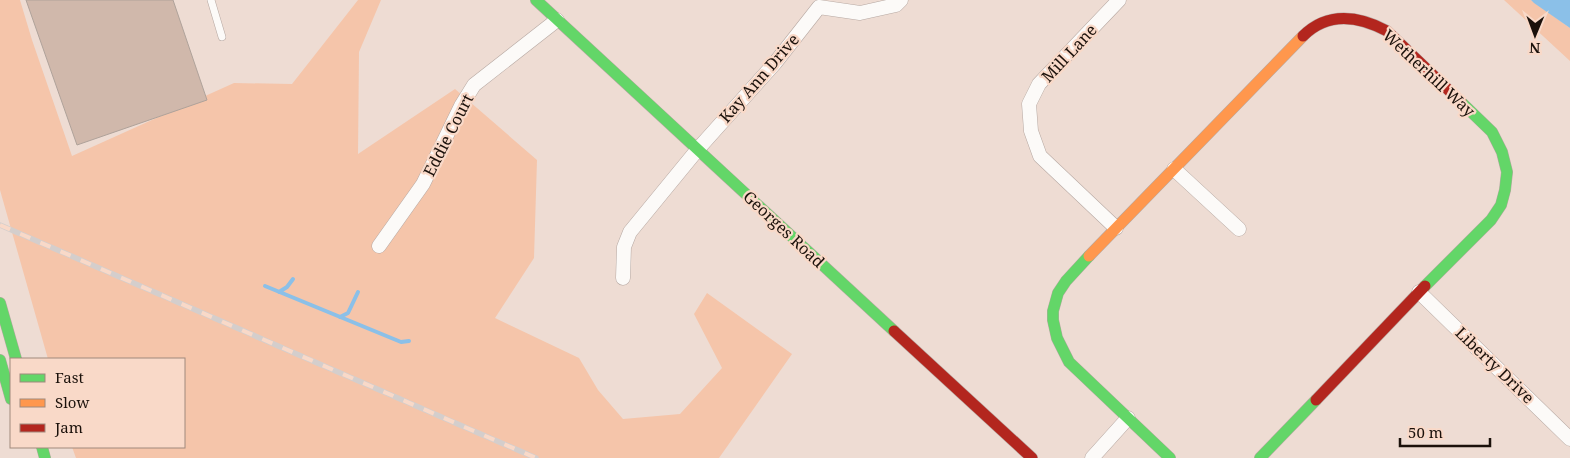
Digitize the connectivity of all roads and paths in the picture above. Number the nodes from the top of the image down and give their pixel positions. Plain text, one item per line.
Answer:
1 (211, 0) edge
2 (536, 0) edge
3 (901, 0) edge
4 (1119, 0) edge
5 (817, 3) edge
6 (557, 20) junction
7 (222, 37) dead end
8 (698, 148) junction
9 (1174, 169) junction
10 (1116, 228) junction
11 (1239, 229) dead end
12 (379, 246) dead end
13 (624, 278) dead end
14 (1419, 292) junction
15 (0, 303) edge
16 (16, 358) edge
17 (0, 360) edge
18 (10, 395) edge
19 (1128, 418) junction
20 (1570, 439) edge
21 (1032, 458) edge
22 (1092, 458) edge
23 (1170, 458) edge
24 (1260, 458) edge

1 - 7 lane
2 - 6 main road, Georges Road
3 - 5 street
4 - 10 street, Mill Lane
5 - 8 street, Kay Ann Drive
6 - 8 main road, Georges Road
6 - 12 street, Eddie Court
8 - 13 street, Kay Ann Drive
8 - 21 main road, Georges Road
9 - 10 main road, Wetherhill Way
9 - 11 street
9 - 14 main road, Wetherhill Way
10 - 19 main road, Wetherhill Way
14 - 20 street, Liberty Drive
14 - 24 main road, Wetherhill Way
15 - 16 main road
17 - 18 main road
19 - 22 street
19 - 23 main road, Wetherhill Way

